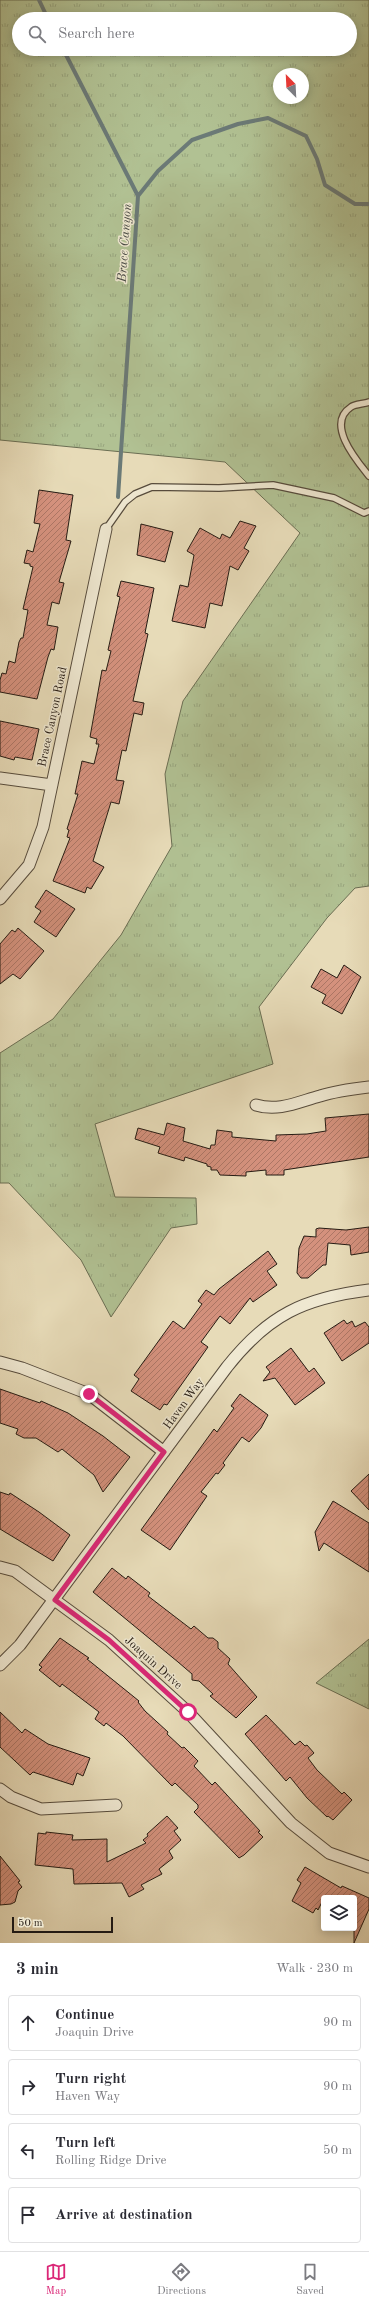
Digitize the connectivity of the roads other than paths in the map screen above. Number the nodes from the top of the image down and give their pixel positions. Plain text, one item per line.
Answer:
1 (369, 402) edge
2 (369, 476) edge
3 (369, 511) edge
4 (106, 529) joint
5 (0, 778) edge
6 (52, 785) junction
7 (0, 899) edge
8 (369, 1087) edge
9 (256, 1105) dead end
10 (369, 1290) edge
11 (0, 1362) edge
12 (164, 1452) junction
13 (0, 1567) edge
14 (55, 1600) junction
15 (0, 1665) edge
16 (0, 1788) edge
17 (116, 1805) dead end
18 (369, 1867) edge

1 - 2 lane
3 - 4 lane
4 - 6 street, Brace Canyon Road
5 - 6 street
6 - 7 street, Brace Canyon Road
8 - 9 street
10 - 12 street, Haven Way
11 - 12 street
12 - 14 street, Haven Way
13 - 14 street, Joaquin Drive
14 - 15 street, Haven Way
14 - 18 street, Joaquin Drive
16 - 17 street

